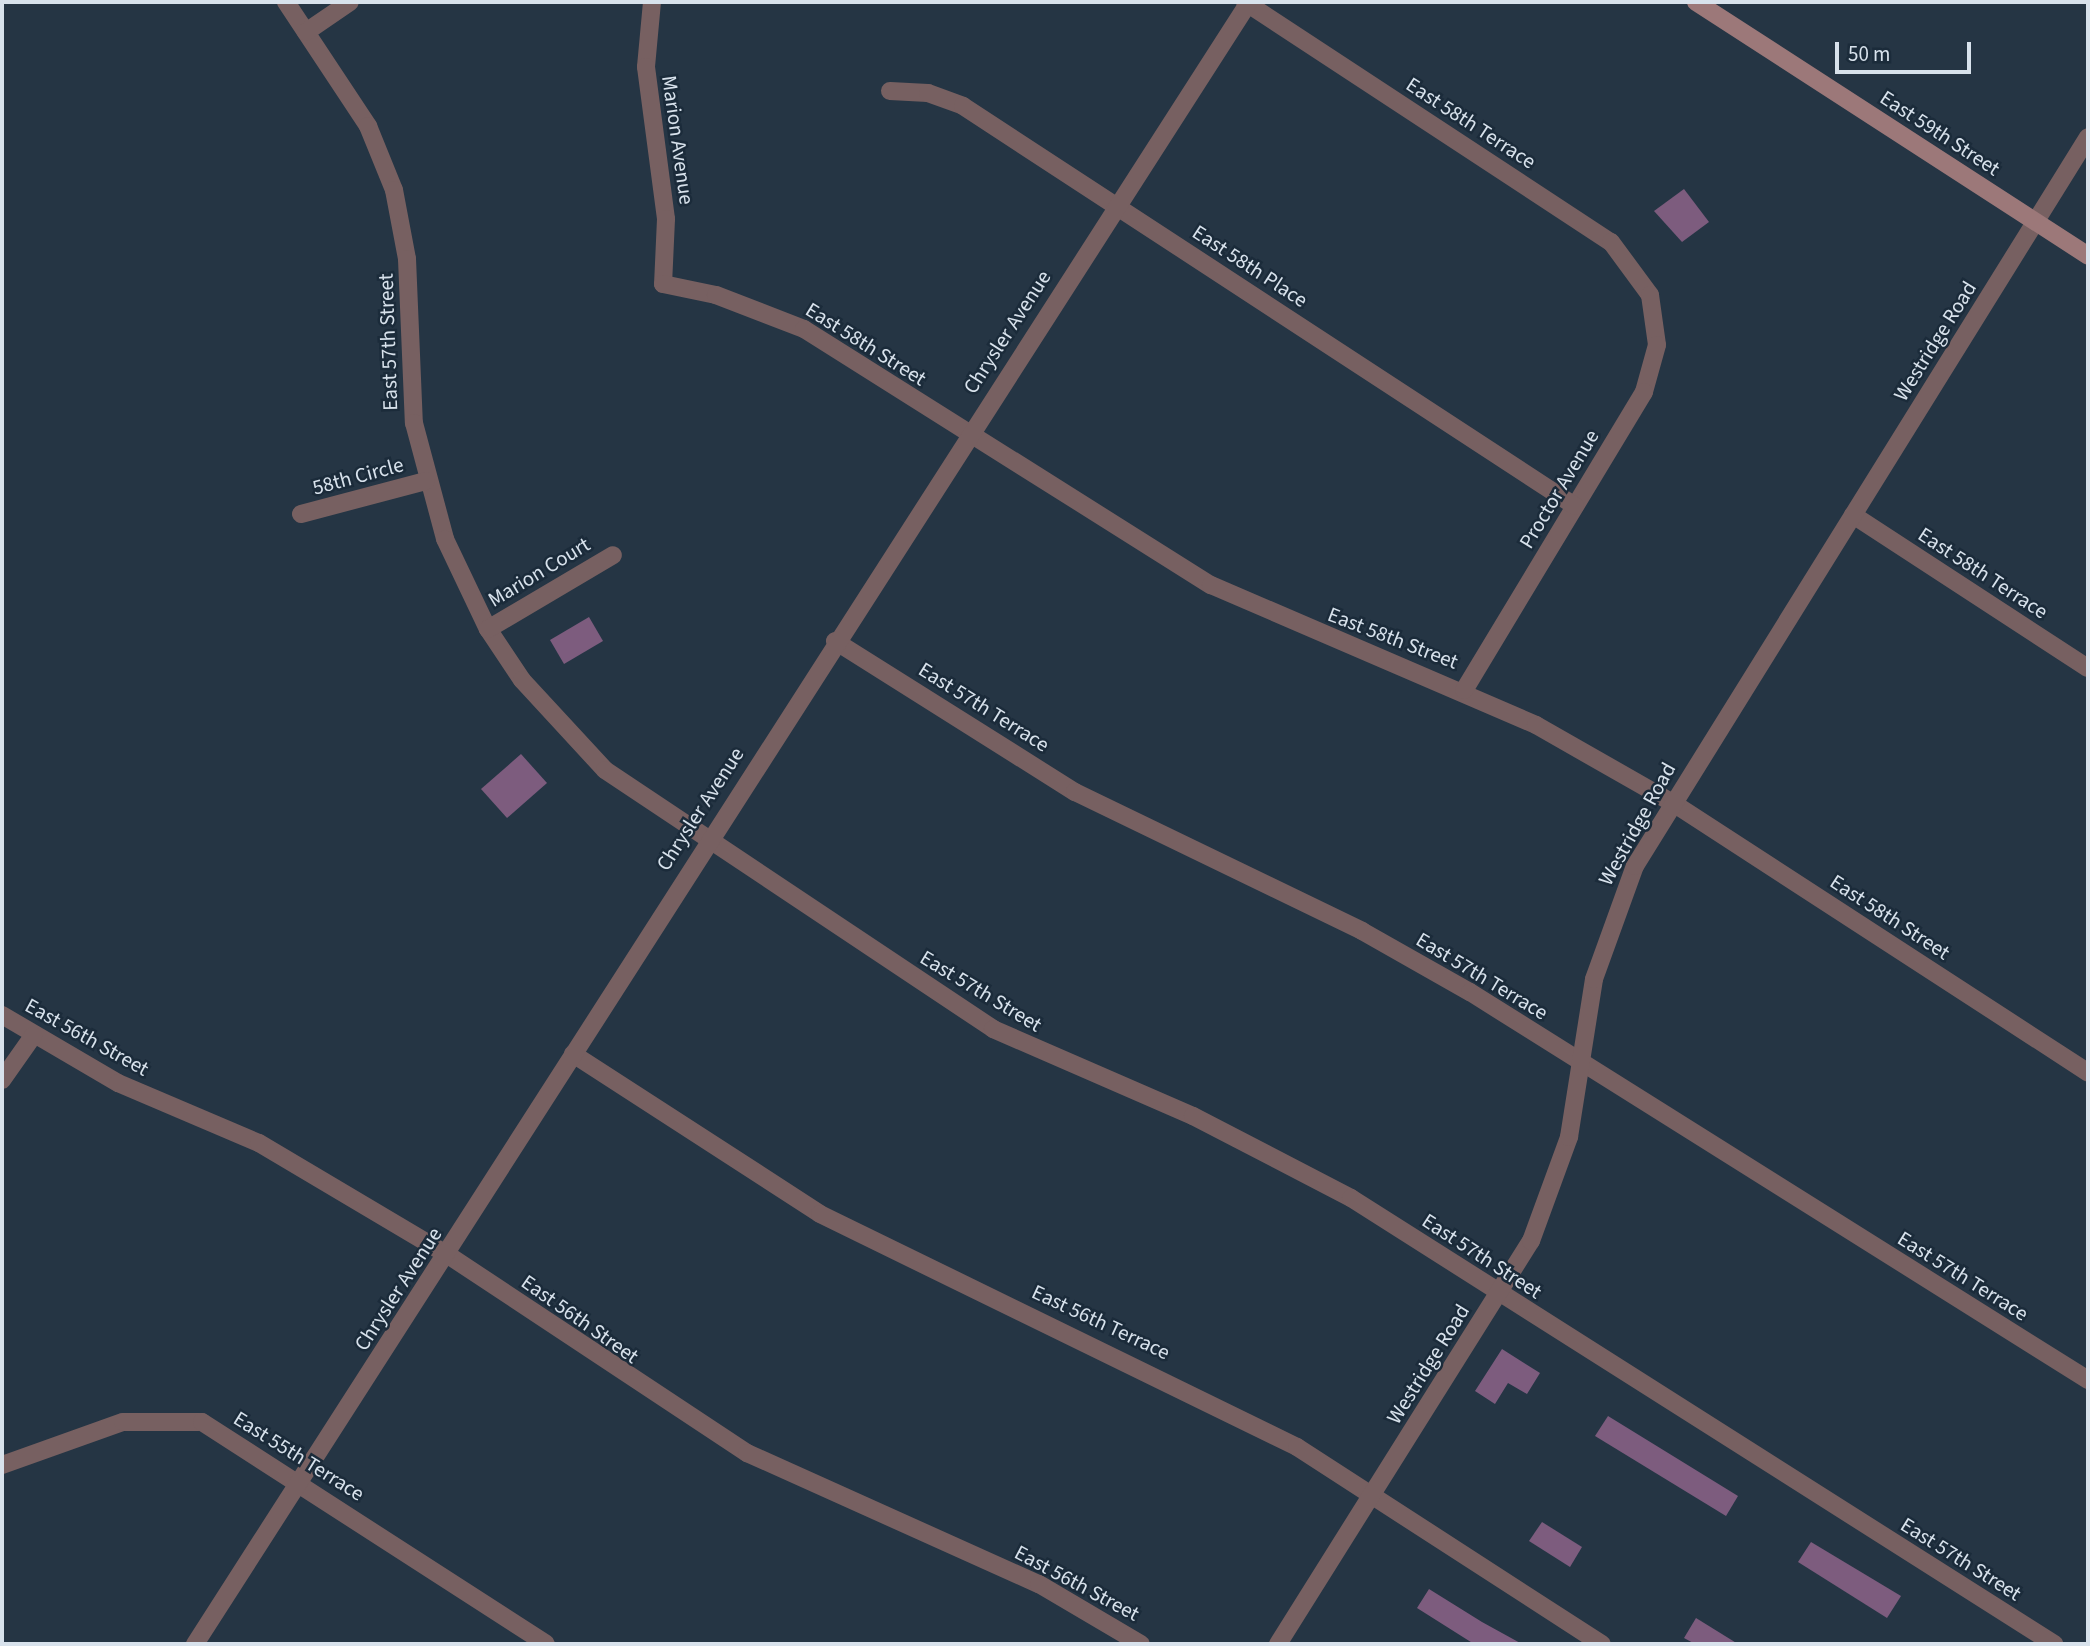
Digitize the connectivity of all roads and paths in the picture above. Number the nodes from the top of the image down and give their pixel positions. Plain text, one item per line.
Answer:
1 (286, 2) edge
2 (350, 2) edge
3 (652, 2) edge
4 (1248, 2) edge
5 (1696, 2) edge
6 (306, 32) junction
7 (890, 91) dead end
8 (2088, 137) edge
9 (1117, 206) junction
10 (2035, 222) junction
11 (2088, 256) edge
12 (663, 284) joint
13 (1652, 301) joint
14 (968, 435) junction
15 (426, 481) junction
16 (1575, 506) junction
17 (301, 514) dead end
18 (1853, 515) junction
19 (613, 555) dead end
20 (488, 629) junction
21 (835, 641) junction
22 (2088, 668) edge
23 (1464, 690) junction
24 (1673, 803) junction
25 (706, 842) junction
26 (2, 1015) edge
27 (33, 1036) junction
28 (573, 1054) junction
29 (1581, 1063) junction
30 (2088, 1073) edge
31 (2, 1080) edge
32 (447, 1255) junction
33 (1499, 1294) junction
34 (2088, 1380) edge
35 (2, 1465) edge
36 (300, 1481) junction
37 (1371, 1496) junction
38 (195, 1644) edge
39 (546, 1644) edge
40 (1141, 1644) edge
41 (1278, 1644) edge
42 (1602, 1644) edge
43 (2054, 1644) edge

1 - 6 street
2 - 6 street
3 - 12 street, Marion Avenue
4 - 9 street, Chrysler Avenue
4 - 13 street, East 58th Terrace
5 - 10 street, East 59th Street
6 - 15 street, East 57th Street
7 - 9 street, East 58th Place
8 - 10 street, Westridge Road
9 - 14 street, Chrysler Avenue
9 - 16 street, East 58th Place
10 - 11 street, East 59th Street
10 - 18 street, Westridge Road
12 - 14 street, East 58th Street
13 - 16 street, Proctor Avenue
14 - 21 street, Chrysler Avenue
14 - 23 street, East 58th Street
15 - 17 street, 58th Circle
15 - 20 street, East 57th Street
16 - 23 street, Proctor Avenue
18 - 22 street, East 58th Terrace
18 - 24 street, Westridge Road
19 - 20 street, Marion Court
20 - 25 street, East 57th Street
21 - 25 street, Chrysler Avenue
21 - 29 street, East 57th Terrace
23 - 24 street, East 58th Street
24 - 29 street, Westridge Road
24 - 30 street, East 58th Street
25 - 28 street, Chrysler Avenue
25 - 33 street, East 57th Street
26 - 27 street, East 56th Street
27 - 31 street
27 - 32 street, East 56th Street
28 - 32 street, Chrysler Avenue
28 - 37 street, East 56th Terrace
29 - 33 street, Westridge Road
29 - 34 street, East 57th Terrace
32 - 36 street, Chrysler Avenue
32 - 40 street, East 56th Street
33 - 37 street, Westridge Road
33 - 43 street, East 57th Street
35 - 36 street, East 55th Terrace
36 - 38 street, Chrysler Avenue
36 - 39 street, East 55th Terrace
37 - 41 street, Westridge Road
37 - 42 street, East 56th Terrace

